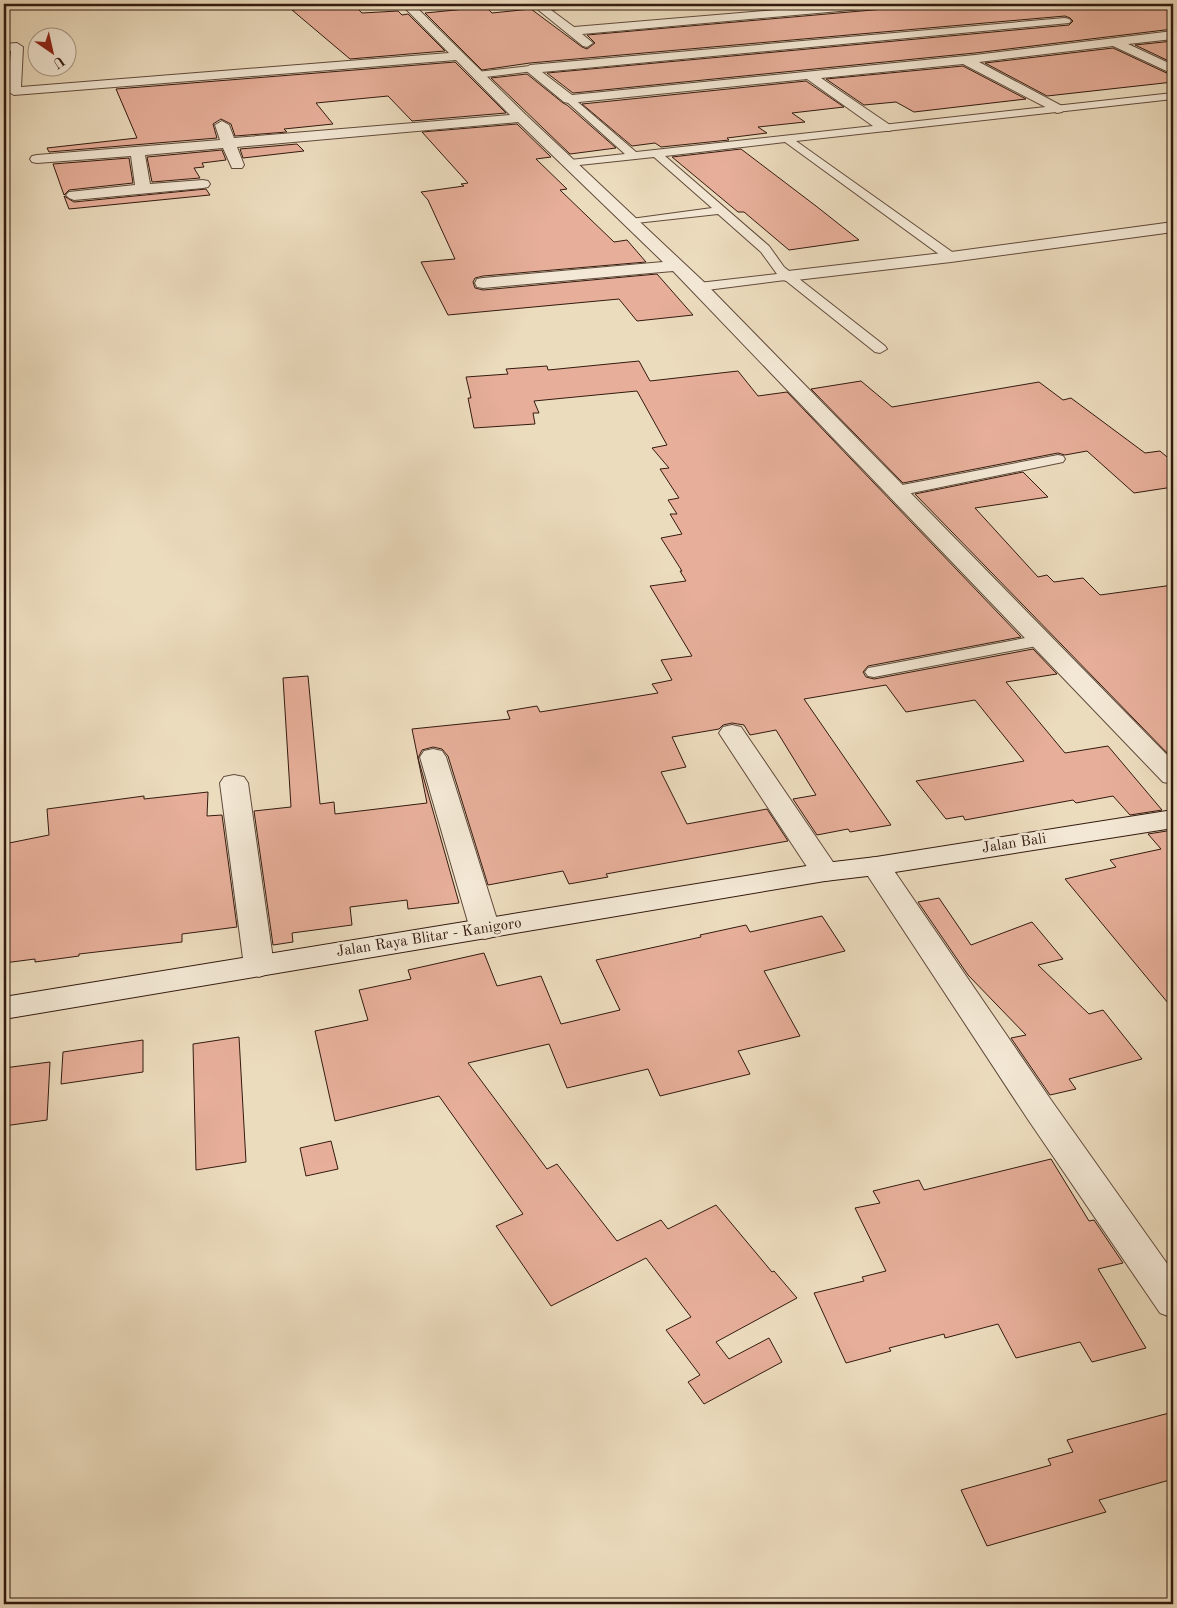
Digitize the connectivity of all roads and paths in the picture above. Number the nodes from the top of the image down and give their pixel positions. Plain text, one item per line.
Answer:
1 (407, 4) edge
2 (577, 4) edge
3 (884, 4) edge
4 (1161, 4) edge
5 (539, 5) edge
6 (1173, 9) edge
7 (1048, 12) dead end
8 (572, 31) junction
9 (1090, 31) dead end
10 (1173, 35) edge
11 (1115, 42) junction
12 (4, 48) edge
13 (460, 56) junction
14 (964, 60) junction
15 (611, 63) junction
16 (530, 69) junction
17 (1173, 70) edge
18 (477, 75) junction
19 (810, 76) junction
20 (1173, 96) edge
21 (569, 99) junction
22 (1057, 109) junction
23 (306, 118) dead end
24 (521, 118) junction
25 (222, 125) dead end
26 (885, 128) junction
27 (787, 139) junction
28 (230, 143) junction
29 (318, 143) junction
30 (137, 151) junction
31 (657, 154) junction
32 (633, 156) junction
33 (37, 160) dead end
34 (570, 163) junction
35 (237, 165) dead end
36 (203, 184) dead end
37 (143, 189) junction
38 (74, 195) dead end
39 (722, 210) junction
40 (631, 222) junction
41 (1173, 227) edge
42 (951, 257) junction
43 (675, 266) junction
44 (788, 276) junction
45 (483, 283) dead end
46 (699, 288) junction
47 (880, 349) dead end
48 (1058, 459) dead end
49 (898, 490) junction
50 (1041, 640) junction
51 (874, 672) dead end
52 (732, 733) dead end
53 (433, 757) dead end
54 (1173, 776) edge
55 (234, 783) dead end
56 (1173, 819) edge
57 (865, 867) junction
58 (826, 872) junction
59 (485, 929) junction
60 (259, 966) junction
61 (4, 1008) edge
62 (1173, 1302) edge

1 - 13 street
2 - 5 street
3 - 8 street
4 - 6 lane
5 - 8 street
7 - 15 street
8 - 15 street
9 - 11 street
10 - 11 street
11 - 14 street
11 - 17 street
12 - 13 street
13 - 18 street
14 - 19 street
14 - 22 street
15 - 16 street
16 - 18 lane
16 - 21 street
18 - 24 street
19 - 21 street
19 - 26 street
20 - 22 lane
21 - 32 lane
22 - 26 lane
23 - 29 street
24 - 29 street
24 - 34 street
25 - 28 street
26 - 27 lane
27 - 31 lane
27 - 42 lane
28 - 29 street
28 - 30 street
28 - 35 street
30 - 33 street
30 - 37 street
31 - 32 lane
31 - 39 lane
32 - 34 lane
34 - 40 street
36 - 37 street
37 - 38 street
39 - 40 lane
39 - 44 lane
40 - 43 street
41 - 42 street
42 - 44 street
43 - 45 street
43 - 46 street
44 - 46 lane
44 - 47 lane
46 - 49 street
48 - 49 lane
49 - 50 street
50 - 51 lane
50 - 54 street
52 - 58 street
53 - 59 street
55 - 60 street
56 - 57 street, Jalan Bali
57 - 58 street, Jalan Raya Blitar - Kanigoro
57 - 62 street
58 - 59 street, Jalan Raya Blitar - Kanigoro
59 - 60 street, Jalan Raya Blitar - Kanigoro
60 - 61 street, Jalan Raya Blitar - Kanigoro

